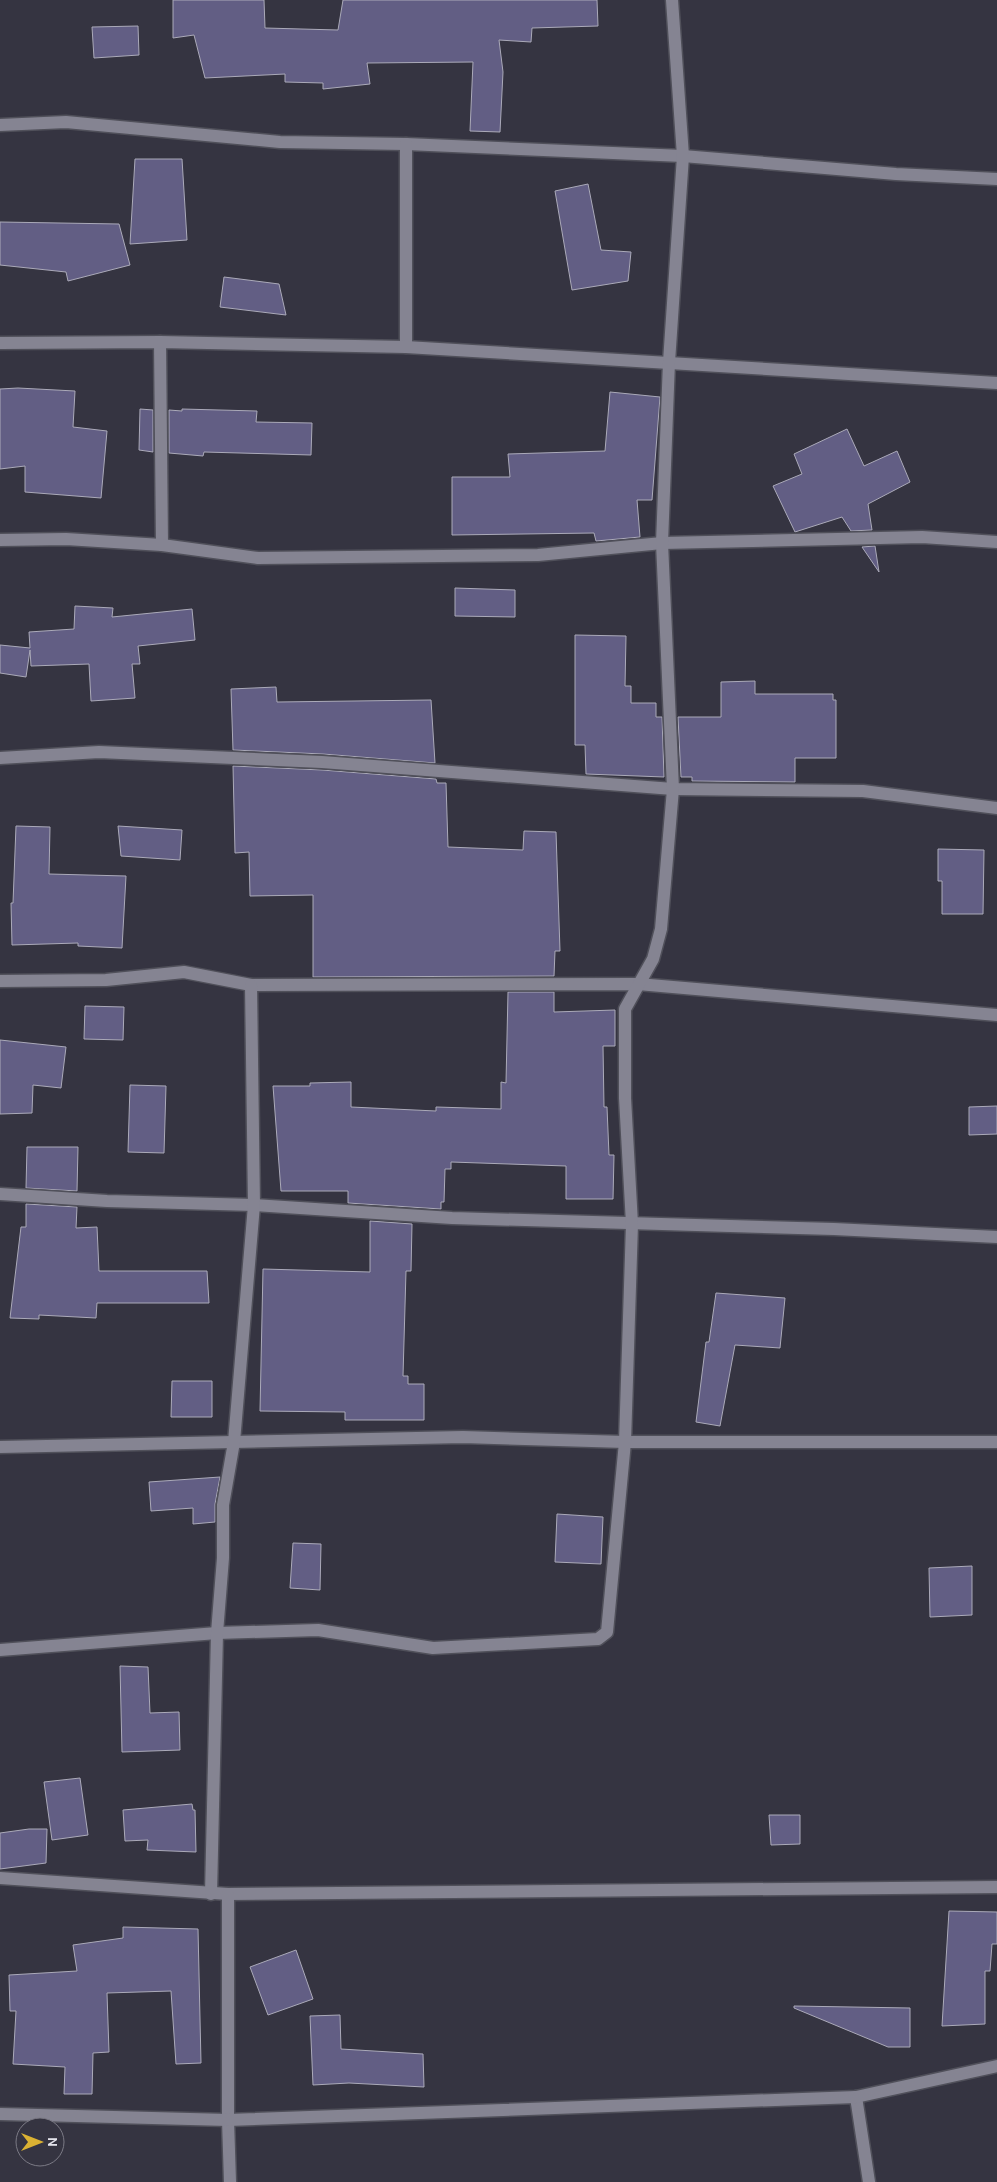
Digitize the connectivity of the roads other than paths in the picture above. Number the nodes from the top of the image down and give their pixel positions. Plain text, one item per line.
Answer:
1 (672, 0) edge
2 (0, 125) edge
3 (406, 144) junction
4 (683, 156) junction
5 (997, 179) edge
6 (160, 342) junction
7 (0, 343) edge
8 (406, 347) junction
9 (669, 362) junction
10 (997, 383) edge
11 (0, 540) edge
12 (997, 542) edge
13 (662, 543) junction
14 (162, 544) junction
15 (0, 758) edge
16 (673, 788) junction
17 (997, 808) edge
18 (0, 981) edge
19 (638, 984) junction
20 (251, 985) junction
21 (997, 1014) edge
22 (0, 1194) edge
23 (254, 1205) junction
24 (632, 1224) junction
25 (997, 1237) edge
26 (234, 1442) junction
27 (625, 1442) junction
28 (997, 1442) edge
29 (0, 1447) edge
30 (217, 1634) junction
31 (0, 1650) edge
32 (0, 1878) edge
33 (997, 1887) edge
34 (211, 1894) junction
35 (228, 1894) junction
36 (997, 2066) edge
37 (856, 2097) junction
38 (0, 2114) edge
39 (228, 2120) junction
40 (230, 2182) edge
41 (869, 2182) edge

1 - 4 street
2 - 3 street
3 - 4 street
3 - 8 street
4 - 5 street
4 - 9 street
6 - 7 street
6 - 8 street
6 - 14 street
8 - 9 street
9 - 10 street
9 - 13 street
11 - 14 street
12 - 13 street
13 - 14 street
13 - 16 street
15 - 16 street
16 - 17 street
16 - 19 street
18 - 20 street
19 - 20 street
19 - 21 street
19 - 24 street
20 - 23 street
22 - 23 street
23 - 24 street
23 - 26 street
24 - 25 street
24 - 27 street
26 - 27 street
26 - 29 street
26 - 30 street
27 - 28 street
27 - 30 street
30 - 31 street
30 - 34 street
32 - 34 street
33 - 35 street
34 - 35 street
35 - 39 street
36 - 37 street
37 - 39 street
37 - 41 street
38 - 39 street
39 - 40 street

